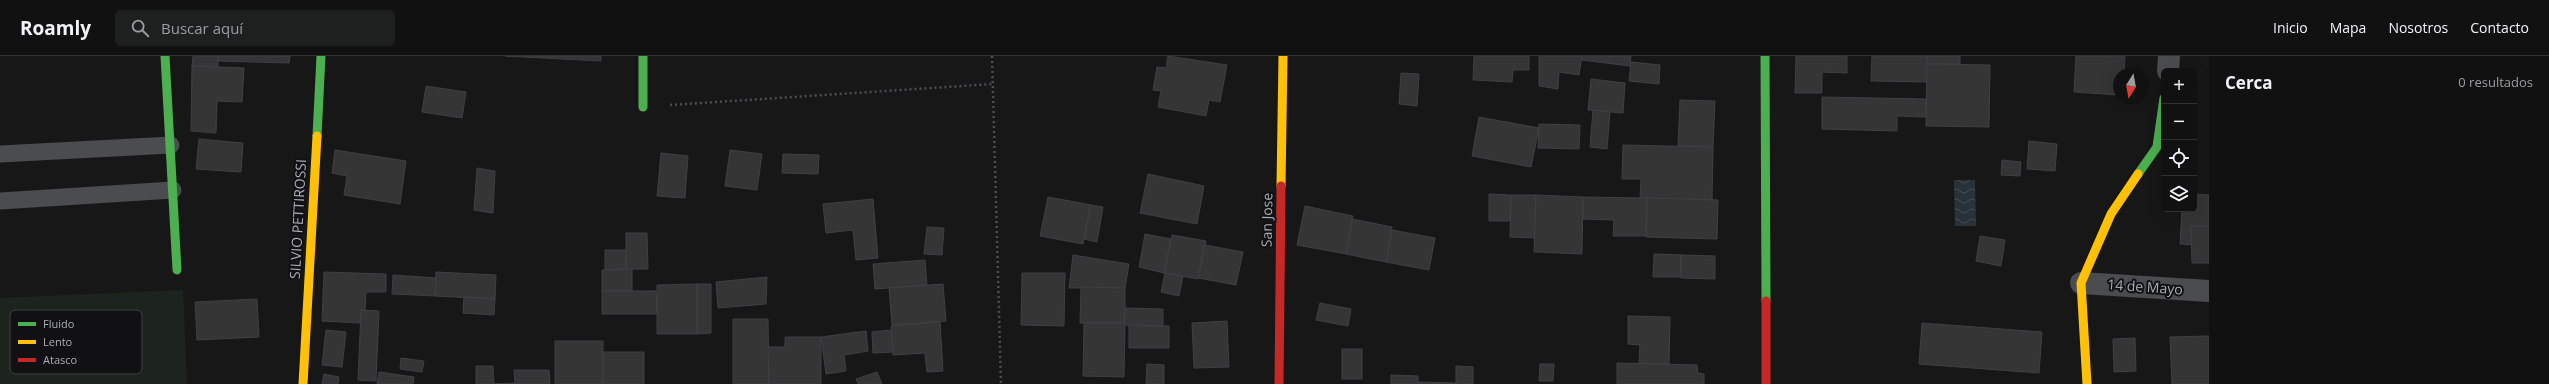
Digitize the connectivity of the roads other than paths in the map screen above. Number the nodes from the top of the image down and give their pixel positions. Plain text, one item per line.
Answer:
1 (165, 56) edge
2 (321, 56) edge
3 (643, 56) edge
4 (1283, 56) edge
5 (1764, 56) edge
6 (2169, 56) edge
7 (2168, 68) edge
8 (2163, 104) edge
9 (643, 107) road end
10 (171, 145) junction
11 (0, 154) edge
12 (173, 190) junction
13 (0, 201) edge
14 (177, 270) dead end
15 (2081, 283) junction
16 (2209, 291) edge
17 (303, 384) edge
18 (1279, 384) edge
19 (1766, 384) edge
20 (2087, 384) edge

1 - 10 street
2 - 17 street, SILVIO PETTIROSSI
3 - 9 street
4 - 18 street, San Jose
5 - 19 street
6 - 7 street
8 - 15 street
10 - 11 lane
10 - 12 street
12 - 13 lane
12 - 14 street
15 - 16 street, 14 de Mayo
15 - 20 street

